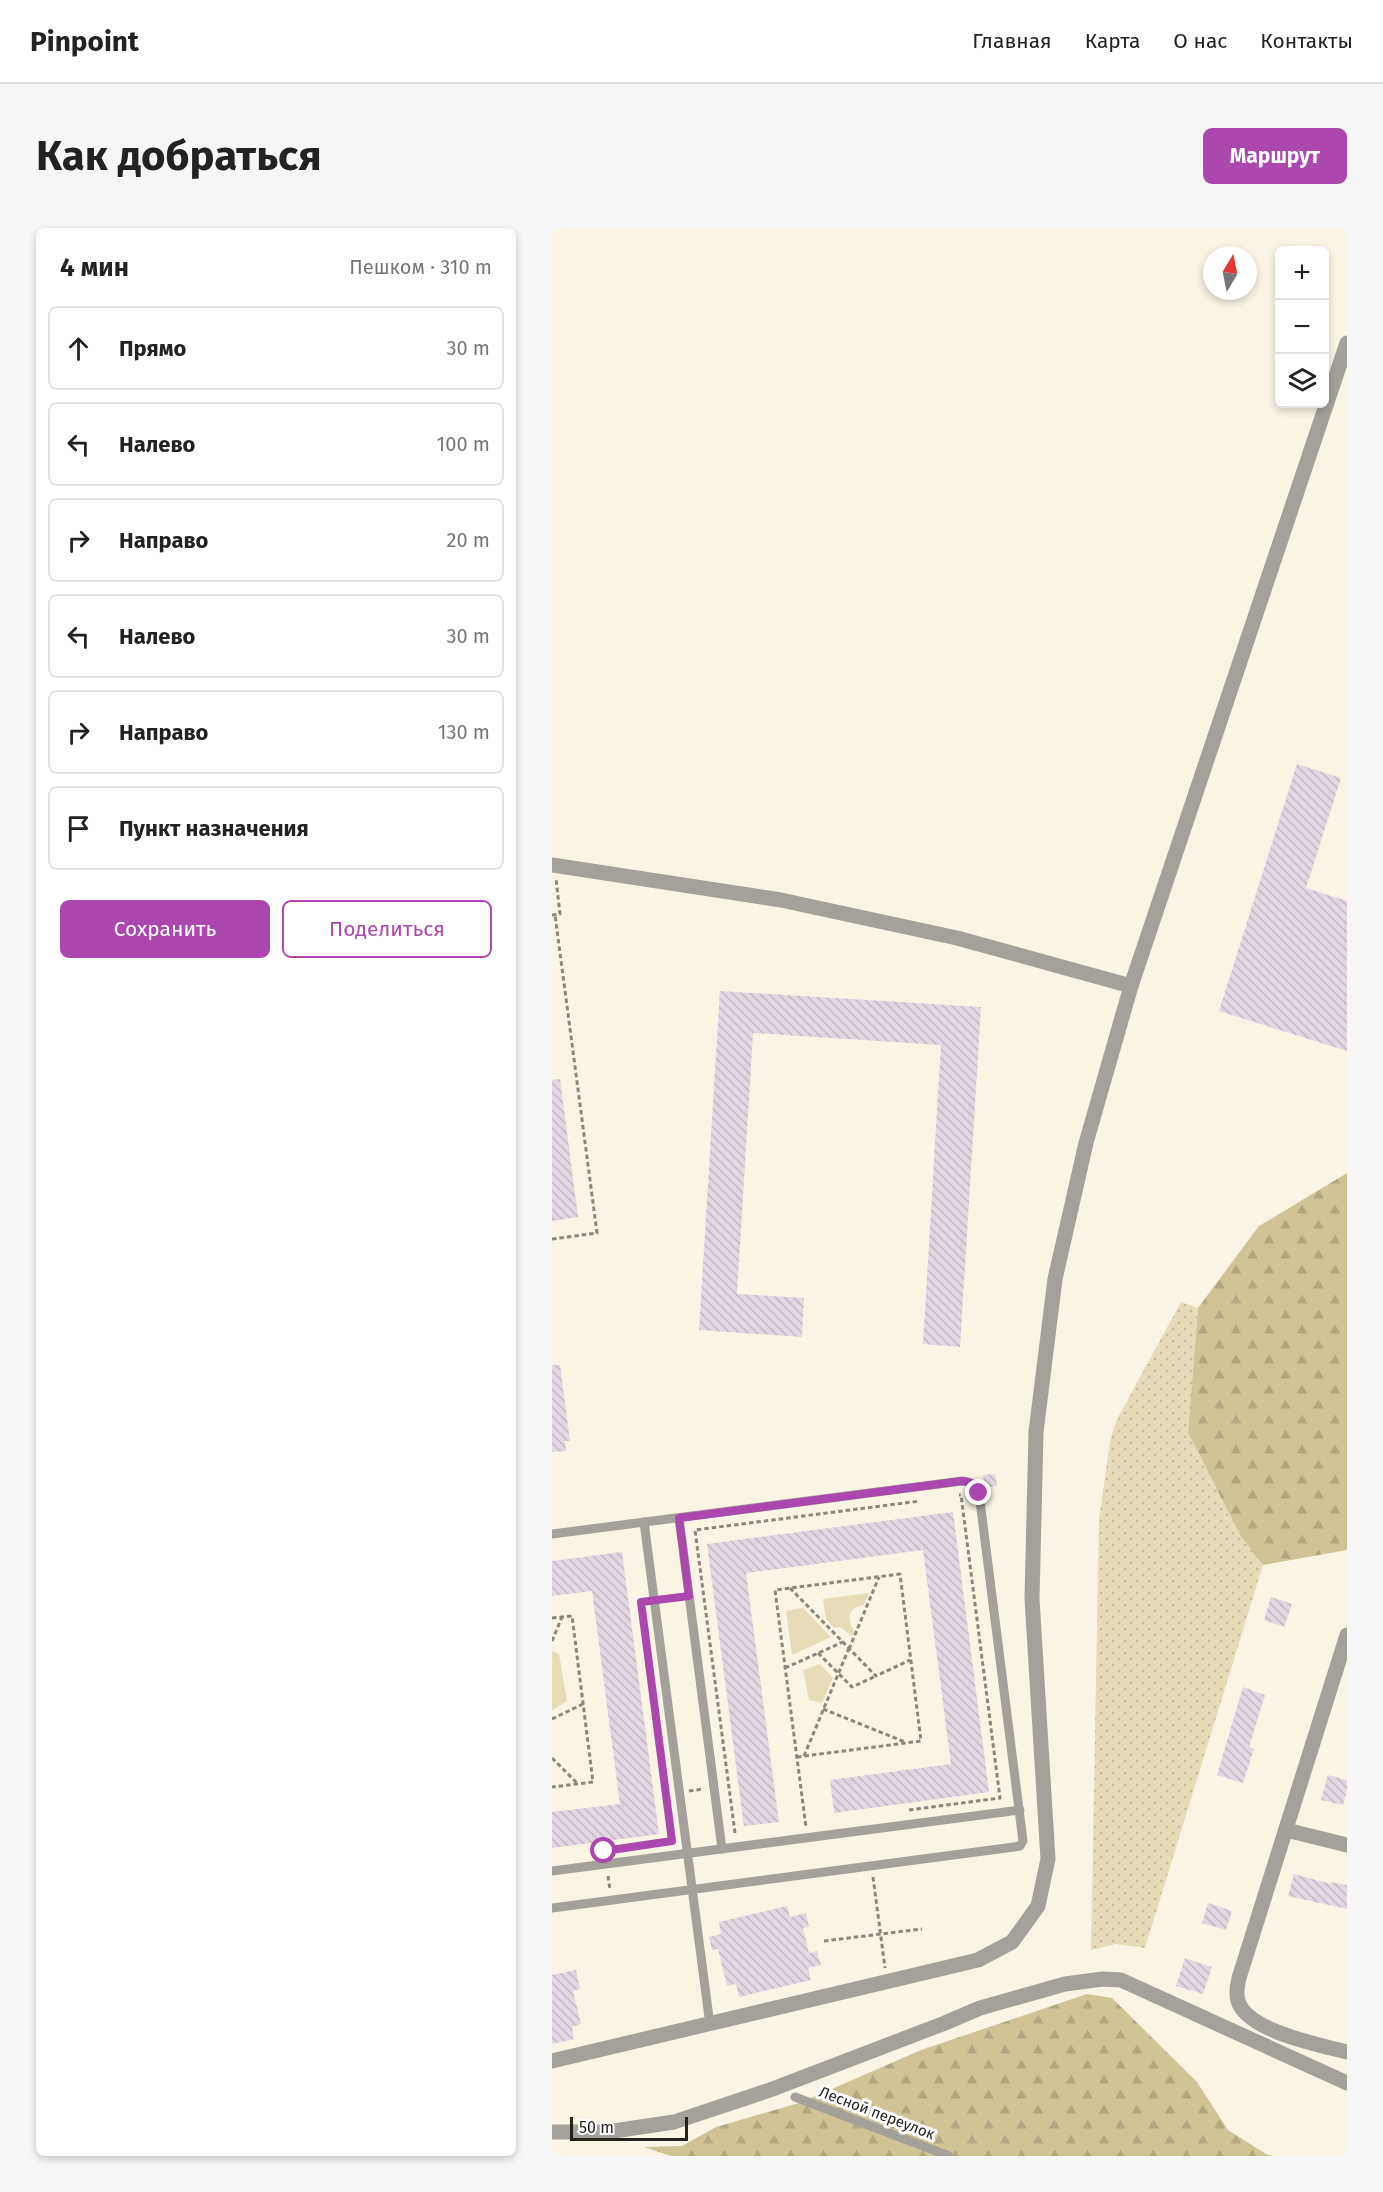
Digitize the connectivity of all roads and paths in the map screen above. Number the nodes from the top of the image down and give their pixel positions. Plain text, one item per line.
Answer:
1 (1347, 343) edge
2 (553, 865) edge
3 (554, 915) edge
4 (1131, 986) junction
5 (552, 1239) edge
6 (949, 1497) dead end
7 (926, 1500) dead end
8 (679, 1518) junction
9 (644, 1522) junction
10 (552, 1534) edge
11 (879, 1576) junction
12 (790, 1588) junction
13 (704, 1594) junction
14 (689, 1596) junction
15 (562, 1617) junction
16 (552, 1618) edge
17 (1347, 1635) edge
18 (552, 1641) edge
19 (843, 1642) junction
20 (849, 1648) junction
21 (818, 1653) junction
22 (712, 1658) junction
23 (911, 1660) junction
24 (697, 1661) junction
25 (1342, 1665) edge
26 (785, 1668) junction
27 (838, 1673) junction
28 (876, 1676) junction
29 (583, 1704) junction
30 (824, 1709) junction
31 (552, 1719) edge
32 (721, 1723) junction
33 (706, 1725) junction
34 (906, 1743) junction
35 (804, 1756) junction
36 (797, 1757) junction
37 (552, 1758) edge
38 (578, 1784) junction
39 (729, 1786) junction
40 (552, 1787) edge
41 (714, 1788) junction
42 (680, 1792) junction
43 (909, 1810) dead end
44 (1020, 1810) junction
45 (1287, 1830) junction
46 (735, 1833) dead end
47 (808, 1838) junction
48 (1347, 1845) edge
49 (722, 1849) junction
50 (688, 1854) junction
51 (872, 1866) junction
52 (552, 1871) edge
53 (693, 1889) junction
54 (552, 1908) edge
55 (922, 1929) dead end
56 (880, 1934) junction
57 (825, 1941) dead end
58 (885, 1971) dead end
59 (710, 2025) junction
60 (1347, 2052) edge
61 (552, 2061) edge
62 (1347, 2084) edge
63 (795, 2097) dead end
64 (552, 2132) edge
65 (949, 2156) edge

1 - 4 street
2 - 3 path
2 - 4 street
3 - 5 path
4 - 59 street
6 - 43 path
7 - 13 path
8 - 9 lane
8 - 14 lane
8 - 44 lane
9 - 10 lane
9 - 42 lane
11 - 12 path
11 - 20 path
11 - 23 path
12 - 19 path
12 - 26 path
13 - 14 path
13 - 22 path
14 - 24 lane
15 - 16 path
15 - 18 path
15 - 29 path
17 - 25 street
19 - 20 path
19 - 21 path
20 - 27 path
20 - 28 path
21 - 26 path
21 - 27 path
22 - 24 path
22 - 32 path
23 - 28 path
23 - 34 path
24 - 33 lane
25 - 45 street
26 - 36 path
27 - 28 path
27 - 30 path
29 - 31 path
29 - 38 path
30 - 34 path
30 - 35 path
32 - 33 path
32 - 39 path
33 - 41 lane
34 - 35 path
35 - 36 path
36 - 47 path
37 - 38 path
38 - 40 path
39 - 41 path
39 - 46 path
41 - 42 path
41 - 49 lane
42 - 50 lane
44 - 47 lane
44 - 51 lane
45 - 48 street
45 - 60 street
47 - 49 lane
49 - 50 lane
50 - 52 lane
50 - 53 lane
51 - 53 lane
51 - 56 path
53 - 54 lane
53 - 59 lane
55 - 56 path
56 - 57 path
56 - 58 path
59 - 61 street
62 - 64 street
63 - 65 lane, Лесной переулок

